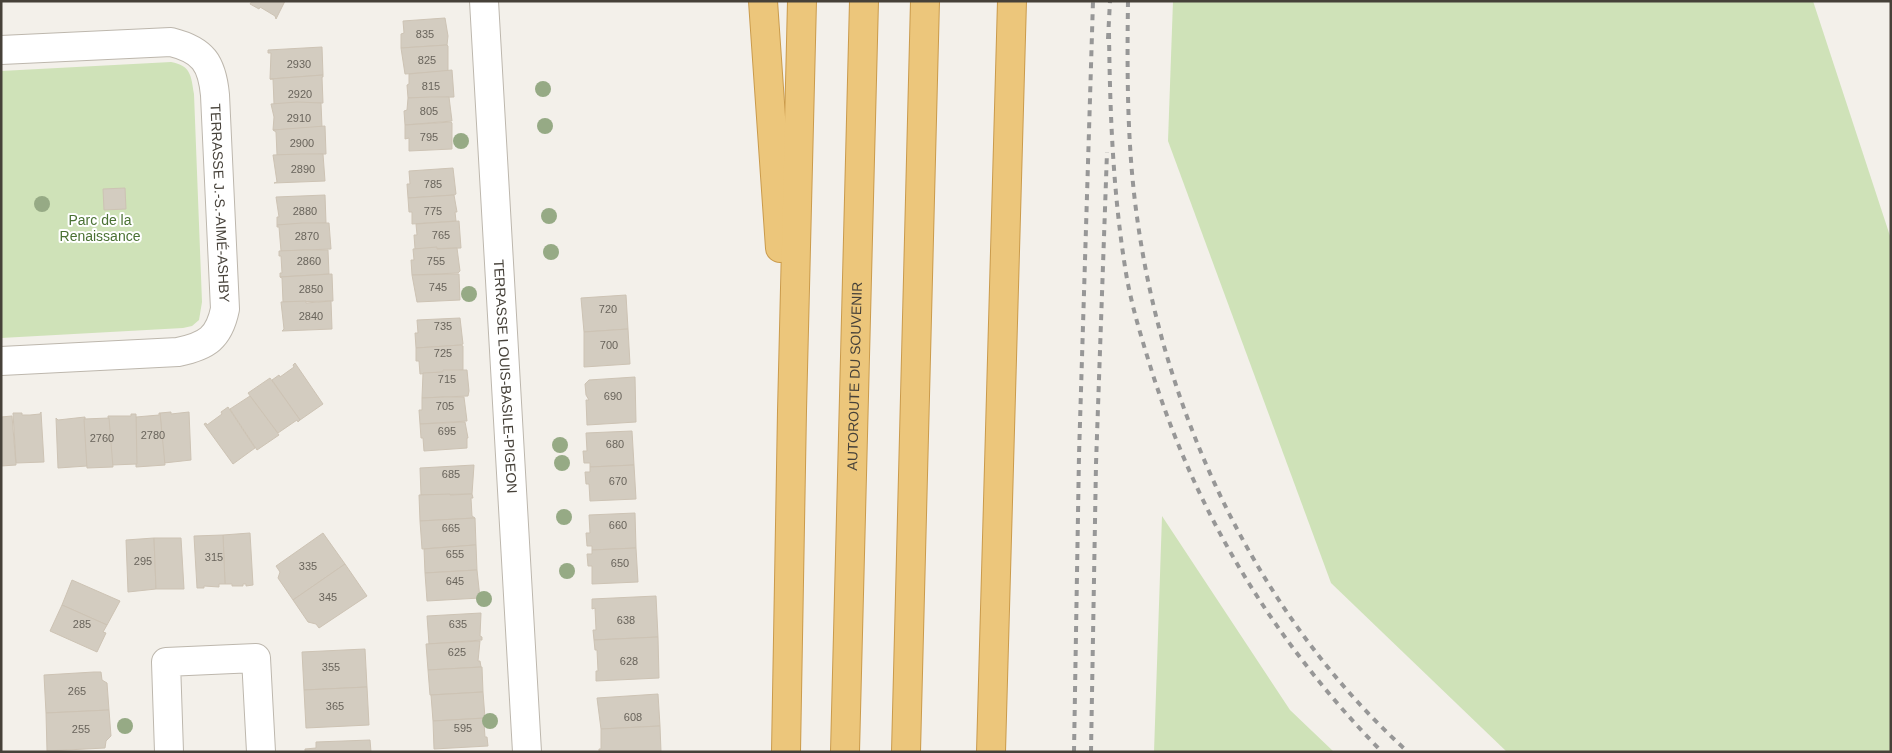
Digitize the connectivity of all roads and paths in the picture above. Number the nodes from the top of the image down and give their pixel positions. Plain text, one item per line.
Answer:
1 (484, 1) edge
2 (763, 1) edge
3 (802, 1) edge
4 (864, 1) edge
5 (925, 1) edge
6 (1012, 1) edge
7 (1, 50) edge
8 (1, 361) edge
9 (792, 411) junction
10 (170, 752) edge
11 (260, 752) edge
12 (527, 752) edge
13 (786, 752) edge
14 (845, 752) edge
15 (906, 752) edge
16 (991, 752) edge

1 - 12 street, TERRASSE LOUIS-BASILE-PIGEON
2 - 9 highway
3 - 9 highway
4 - 14 highway, AUTOROUTE DU SOUVENIR
5 - 15 highway
6 - 16 highway
7 - 8 street, TERRASSE J.-S.-AIMÉ-ASHBY
9 - 13 highway
10 - 11 street

